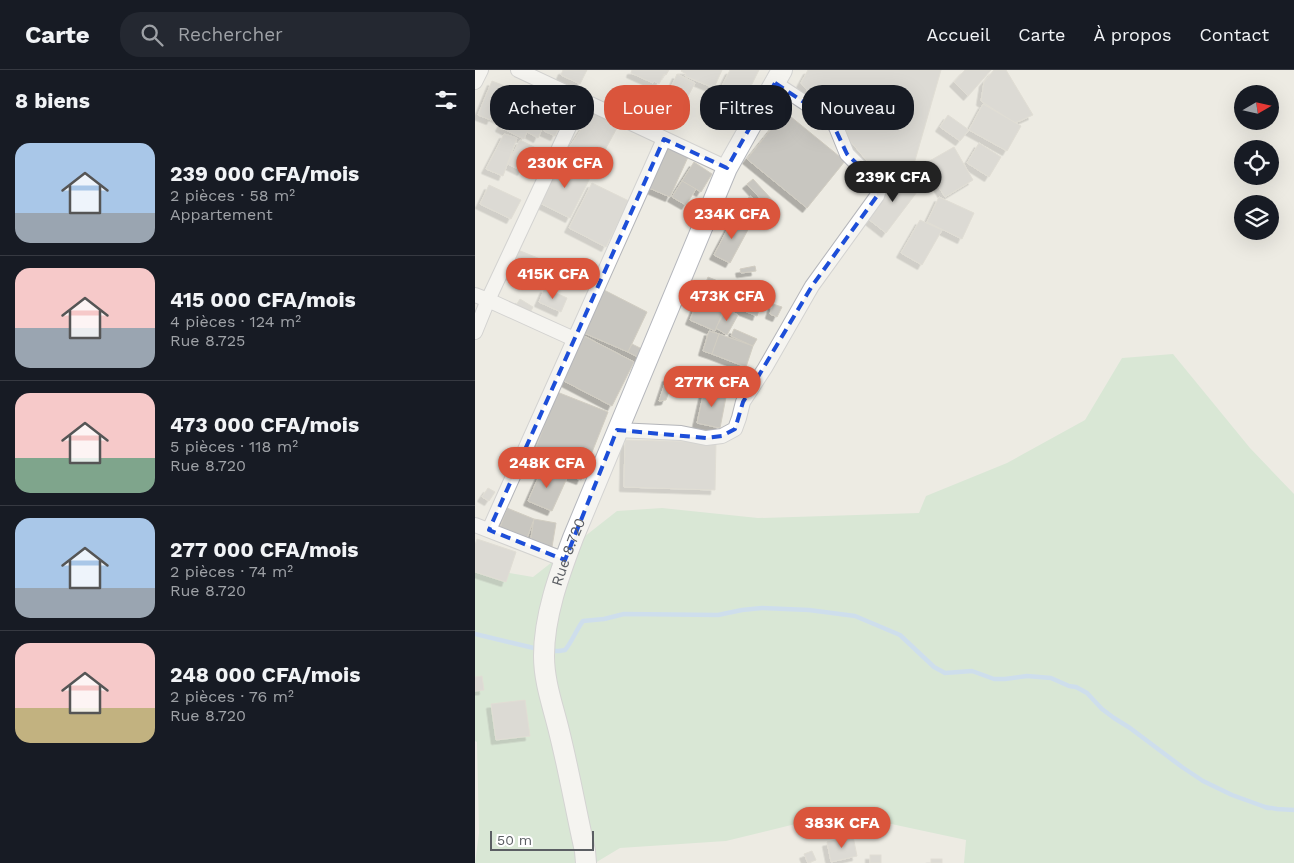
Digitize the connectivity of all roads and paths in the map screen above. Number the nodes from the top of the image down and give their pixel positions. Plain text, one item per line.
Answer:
1 (481, 70) edge
2 (518, 70) edge
3 (779, 76) edge
4 (475, 82) edge
5 (551, 85) edge
6 (594, 105) edge
7 (568, 130) edge
8 (664, 138) junction
9 (727, 168) junction
10 (475, 295) edge
11 (488, 300) junction
12 (475, 332) edge
13 (574, 340) junction
14 (617, 430) junction
15 (475, 525) edge
16 (489, 530) junction
17 (565, 560) junction
18 (586, 863) edge

1 - 4 street
2 - 5 street
3 - 9 main road, Rue 8.720
3 - 14 street
6 - 8 street
7 - 11 street
8 - 9 street
8 - 13 street
9 - 14 main road, Rue 8.720
10 - 11 street
11 - 12 street
11 - 13 street
13 - 16 street
14 - 17 main road, Rue 8.720
15 - 16 street
16 - 17 street
17 - 18 main road, Rue 8.720

